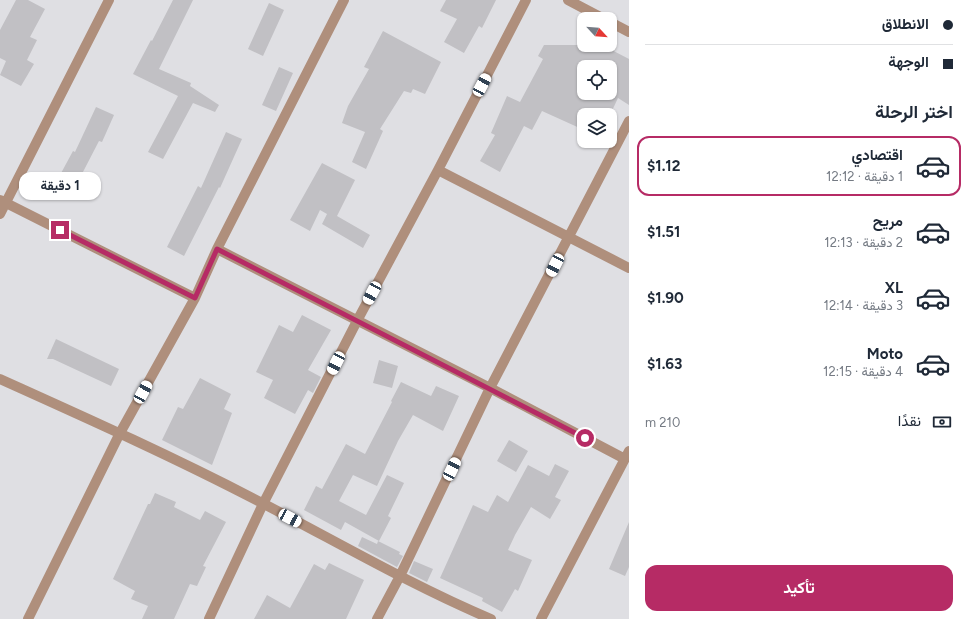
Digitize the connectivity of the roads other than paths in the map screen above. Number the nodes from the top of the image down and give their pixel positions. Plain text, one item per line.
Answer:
1 (109, 0) edge
2 (344, 0) edge
3 (526, 0) edge
4 (568, 0) edge
5 (591, 12) edge
6 (617, 26) edge
7 (629, 32) edge
8 (629, 121) edge
9 (438, 170) junction
10 (3, 201) edge
11 (0, 214) edge
12 (569, 237) junction
13 (217, 249) junction
14 (629, 268) edge
15 (195, 298) junction
16 (357, 321) junction
17 (0, 379) edge
18 (490, 388) junction
19 (120, 433) junction
20 (627, 455) edge
21 (263, 504) junction
22 (400, 576) junction
23 (28, 619) edge
24 (208, 619) edge
25 (377, 619) edge
26 (490, 619) edge
27 (541, 619) edge

1 - 10 street
2 - 13 street
3 - 9 street
4 - 5 street
6 - 7 street
8 - 12 street
9 - 12 street
9 - 16 street
10 - 11 street
10 - 15 street
12 - 14 street
12 - 18 street
13 - 15 street
13 - 16 street
15 - 19 street
16 - 18 street
16 - 21 street
17 - 19 street
18 - 20 street
18 - 22 street
19 - 21 street
19 - 23 street
20 - 27 street
21 - 22 street
21 - 24 street
22 - 25 street
22 - 26 street

